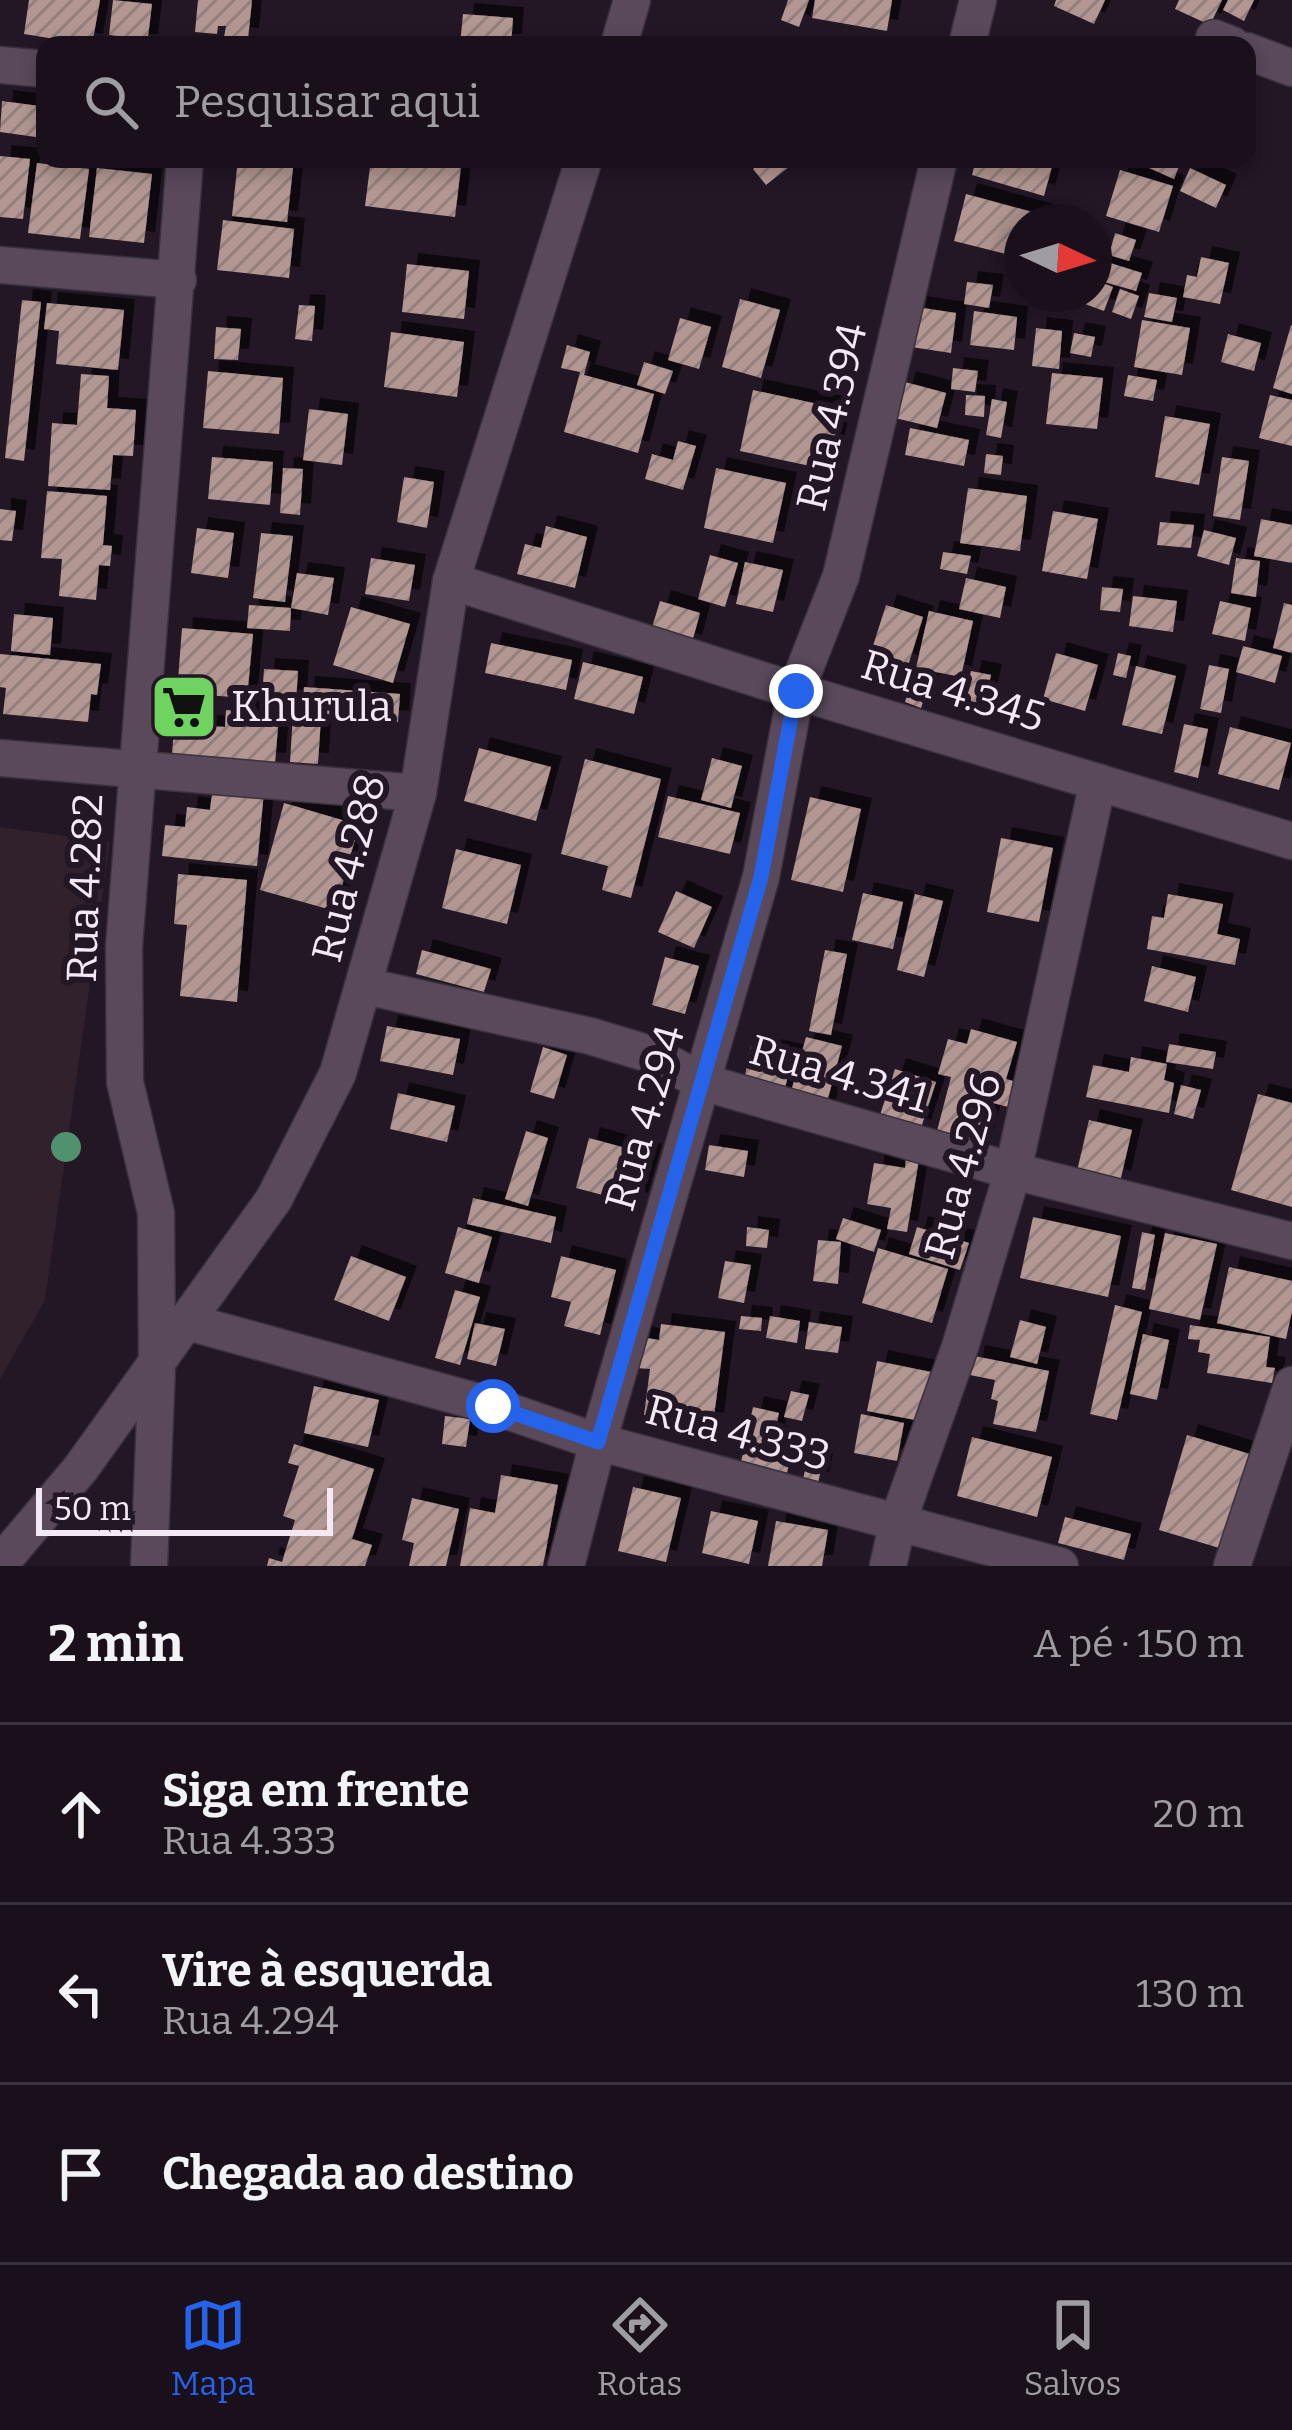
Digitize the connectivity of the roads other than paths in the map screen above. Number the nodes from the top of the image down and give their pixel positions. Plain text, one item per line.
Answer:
1 (632, 0) edge
2 (979, 0) edge
3 (622, 36) edge
4 (969, 36) edge
5 (1256, 54) edge
6 (0, 65) edge
7 (36, 68) edge
8 (1292, 68) edge
9 (184, 168) edge
10 (581, 168) edge
11 (937, 168) edge
12 (0, 266) edge
13 (178, 280) junction
14 (451, 581) junction
15 (796, 691) junction
16 (0, 758) edge
17 (135, 767) junction
18 (1098, 782) junction
19 (418, 793) junction
20 (1289, 830) edge
21 (365, 986) junction
22 (702, 1082) junction
23 (1013, 1171) junction
24 (1292, 1241) edge
25 (188, 1322) junction
26 (157, 1366) junction
27 (1292, 1385) edge
28 (598, 1442) junction
29 (898, 1521) junction
30 (0, 1564) edge
31 (149, 1566) edge
32 (566, 1566) edge
33 (888, 1566) edge
34 (1060, 1566) edge
35 (1232, 1566) edge

1 - 3 street
2 - 4 street
5 - 8 street
6 - 7 street
9 - 13 street, Rua 4.282
10 - 14 street, Rua 4.288
11 - 15 street, Rua 4.394
12 - 13 street
13 - 17 street, Rua 4.282
14 - 15 street, Rua 4.345
14 - 19 street, Rua 4.288
15 - 18 street, Rua 4.345
15 - 22 street, Rua 4.294
16 - 17 street
17 - 19 street
17 - 26 street, Rua 4.282
18 - 20 street, Rua 4.345
18 - 23 street, Rua 4.296
19 - 21 street, Rua 4.288
21 - 22 street, Rua 4.341
21 - 25 street, Rua 4.288
22 - 23 street, Rua 4.341
22 - 28 street, Rua 4.294
23 - 24 street, Rua 4.341
23 - 29 street, Rua 4.296
25 - 26 street, Rua 4.288
25 - 28 street, Rua 4.333
26 - 30 street
26 - 31 street
27 - 35 street
28 - 29 street, Rua 4.333
28 - 32 street, Rua 4.294
29 - 33 street, Rua 4.296
29 - 34 street, Rua 4.333

